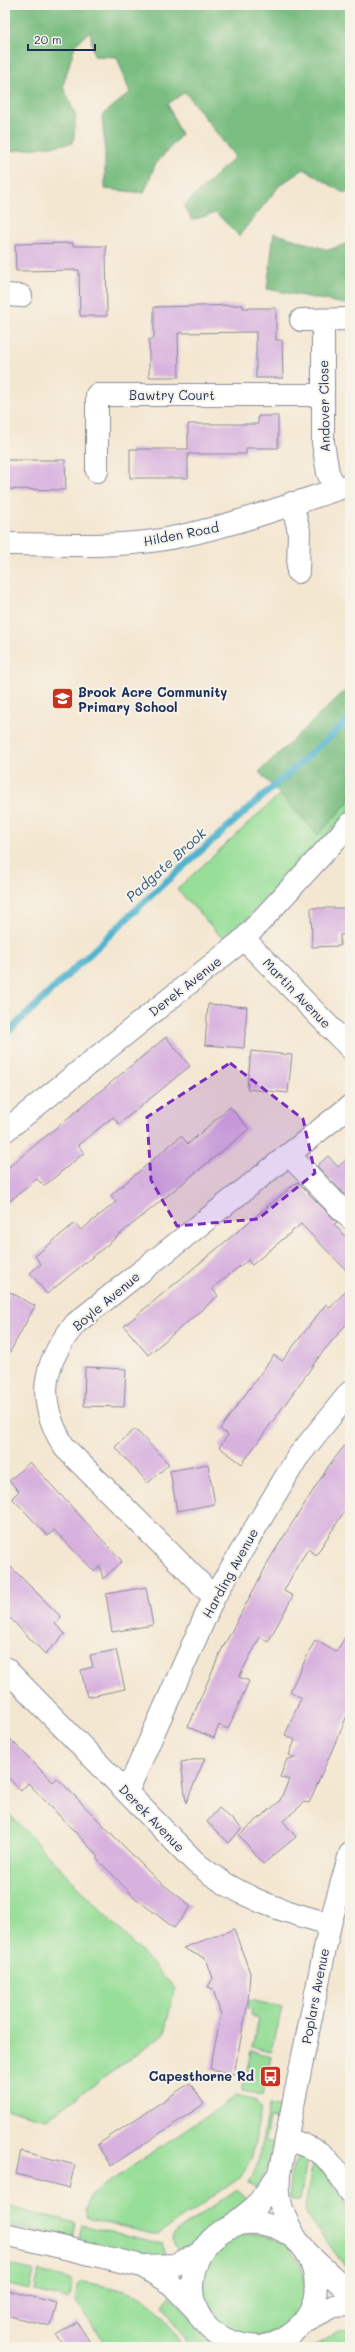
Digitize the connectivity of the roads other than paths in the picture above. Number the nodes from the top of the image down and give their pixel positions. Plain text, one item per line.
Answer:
1 (350, 319) edge
2 (301, 320) dead end
3 (323, 320) junction
4 (322, 395) junction
5 (97, 471) dead end
6 (343, 487) edge
7 (292, 503) junction
8 (5, 544) edge
9 (298, 572) dead end
10 (350, 824) edge
11 (244, 939) junction
12 (350, 1048) edge
13 (350, 1106) edge
14 (5, 1131) edge
15 (289, 1155) junction
16 (350, 1218) edge
17 (350, 1392) edge
18 (214, 1596) junction
19 (5, 1668) edge
20 (127, 1792) junction
21 (350, 1854) edge
22 (330, 1924) junction
23 (286, 2139) junction
24 (279, 2174) junction
25 (350, 2192) edge
26 (228, 2228) junction
27 (5, 2234) edge
28 (304, 2249) junction
29 (200, 2254) junction
30 (142, 2266) junction
31 (350, 2293) edge
32 (350, 2305) edge
33 (196, 2310) junction
34 (305, 2321) junction
35 (224, 2343) edge
36 (269, 2346) edge

1 - 3 street
2 - 3 street
3 - 4 street, Andover Close
4 - 5 street, Bawtry Court
4 - 6 street, Andover Close
6 - 7 street, Hilden Road
7 - 8 street, Hilden Road
7 - 9 street
10 - 11 street, Derek Avenue
11 - 12 street, Martin Avenue
11 - 14 street, Derek Avenue
13 - 15 street, Boyle Avenue
15 - 16 street
15 - 18 street, Boyle Avenue
17 - 18 street, Harding Avenue
18 - 20 street, Harding Avenue
19 - 20 street, Derek Avenue
20 - 22 street, Derek Avenue
21 - 22 street, Poplars Avenue
22 - 23 street, Poplars Avenue
23 - 24 street, Poplars Avenue
23 - 25 street
24 - 26 street, Poplars Avenue
24 - 28 street, Poplars Avenue
26 - 28 street
26 - 29 street
27 - 30 street
28 - 31 street
28 - 34 street
29 - 30 street
29 - 33 street
30 - 33 street
32 - 34 street
33 - 35 street
34 - 36 street
35 - 36 street

